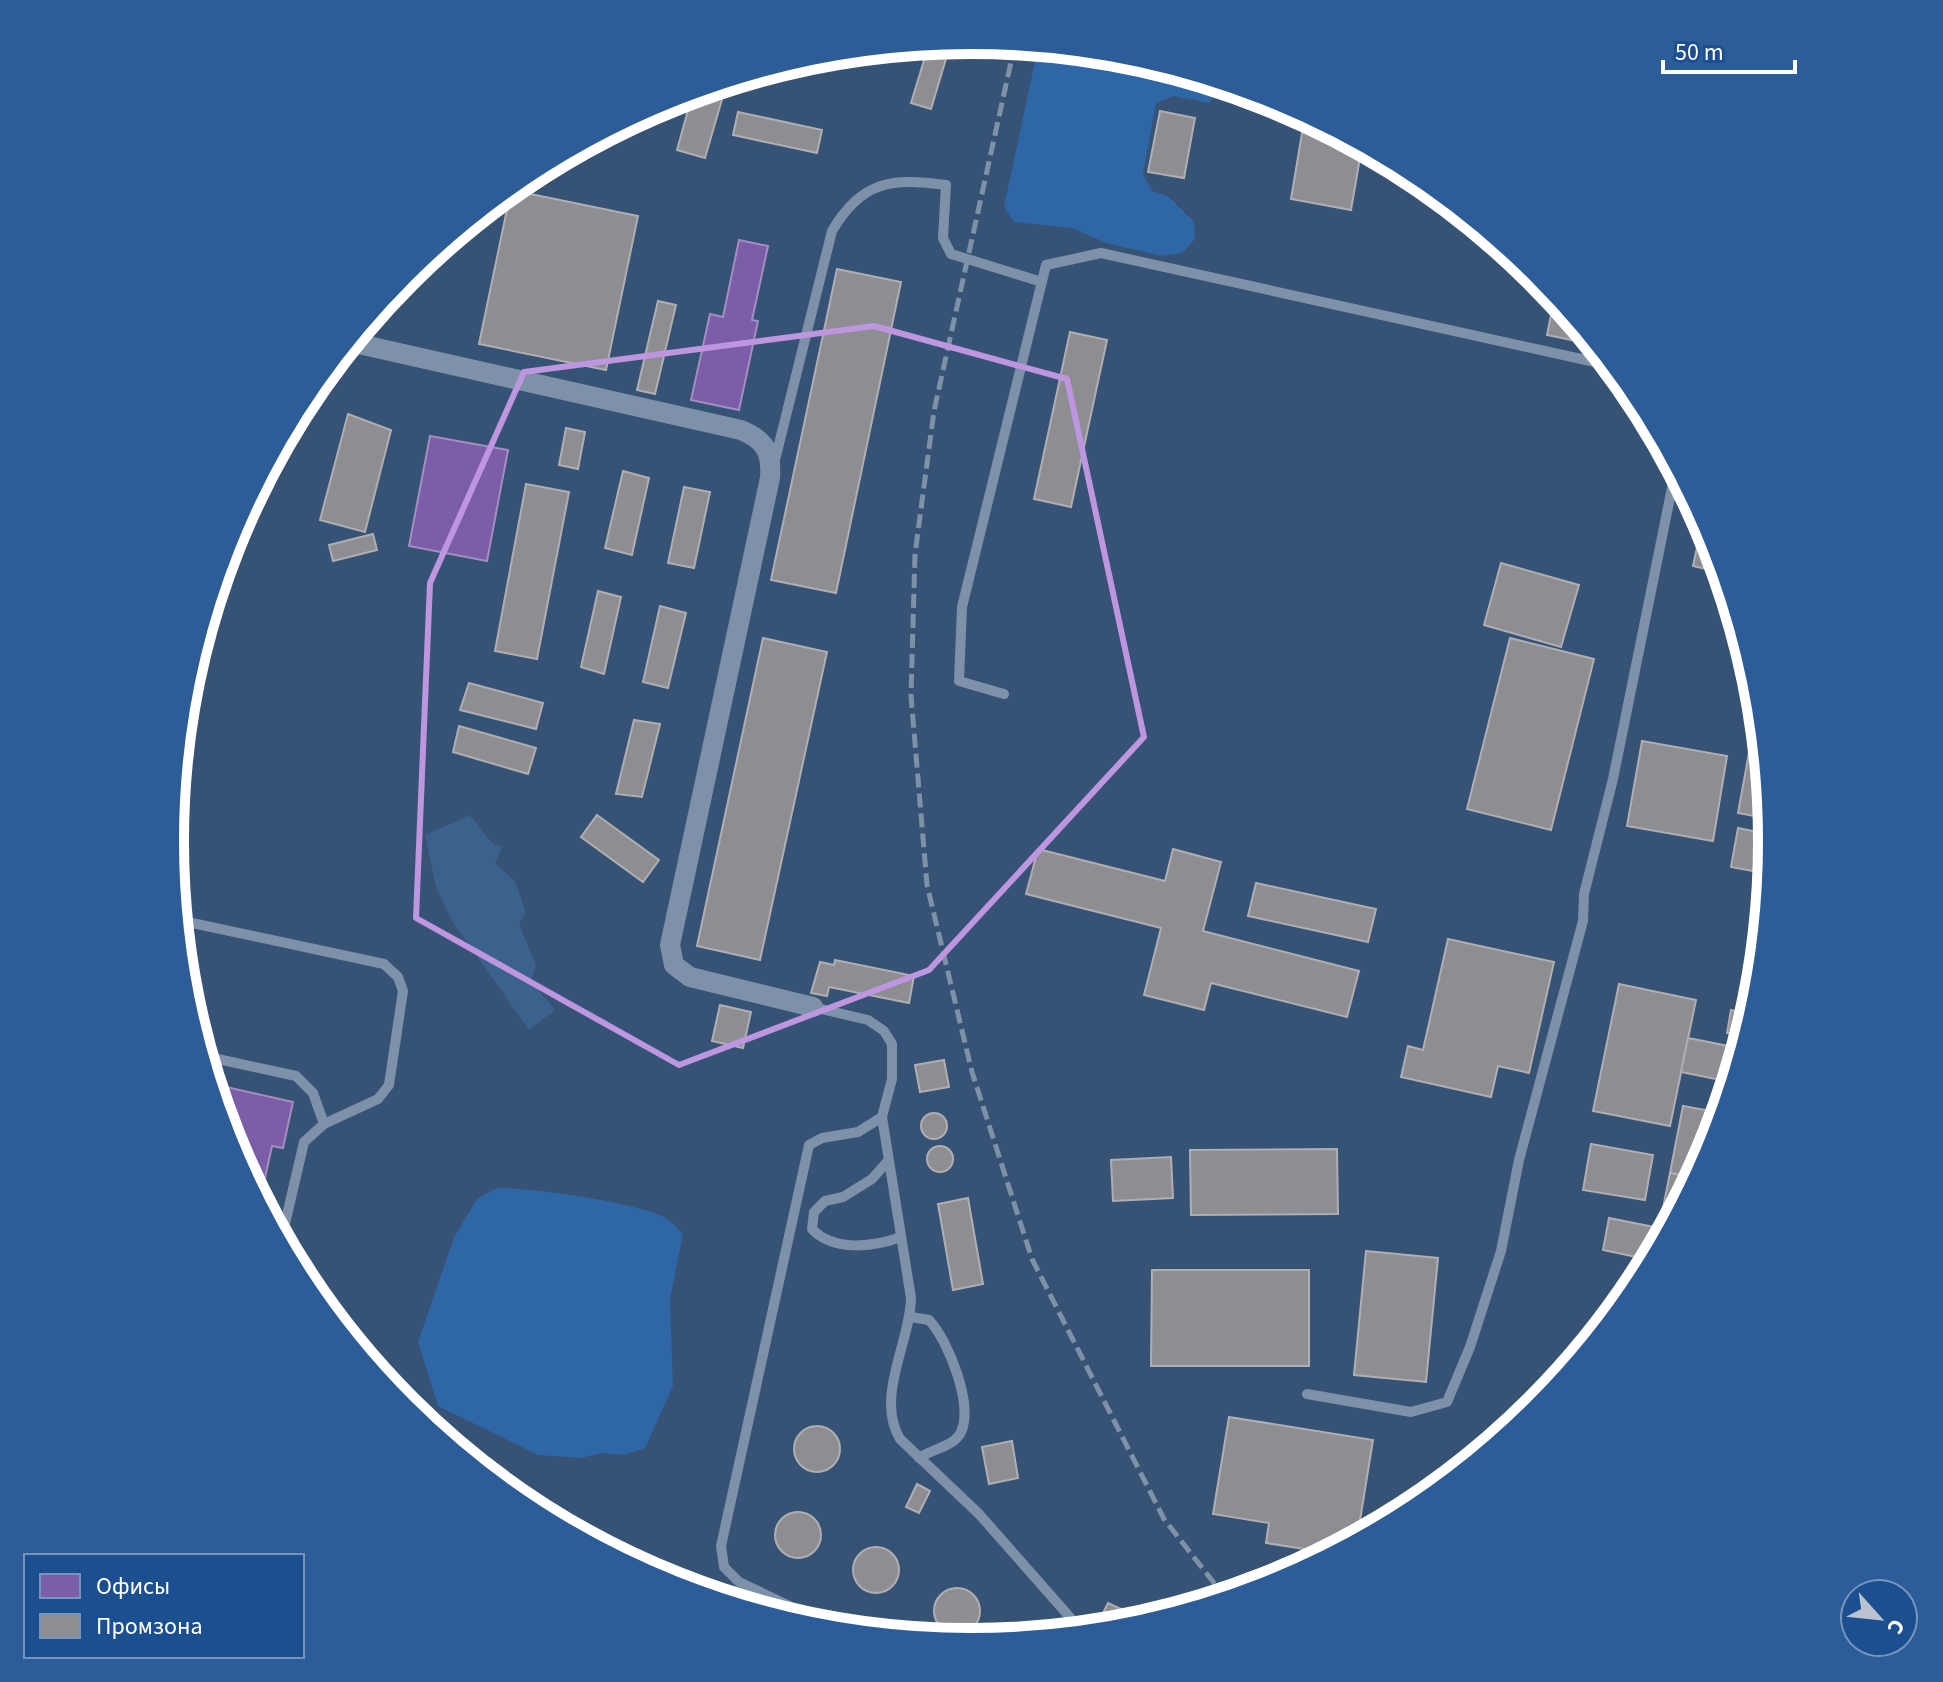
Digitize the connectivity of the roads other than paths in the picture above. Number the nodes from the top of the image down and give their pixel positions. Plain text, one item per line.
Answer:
1 (1042, 282) junction
2 (361, 345) edge
3 (1596, 362) edge
4 (770, 478) junction
5 (1673, 485) edge
6 (1004, 694) dead end
7 (189, 922) edge
8 (813, 1007) joint
9 (215, 1058) edge
10 (882, 1117) junction
11 (324, 1124) junction
12 (887, 1162) junction
13 (285, 1224) edge
14 (901, 1237) junction
15 (911, 1317) junction
16 (1307, 1394) dead end
17 (919, 1458) junction
18 (790, 1606) edge
19 (1073, 1621) edge

1 - 3 lane
1 - 4 lane
1 - 6 lane
2 - 4 street
4 - 8 street
5 - 16 lane
7 - 11 lane
8 - 10 lane
9 - 11 lane
10 - 12 lane
10 - 18 lane
11 - 13 lane
12 - 14 lane
12 - 14 lane
14 - 15 lane
15 - 17 lane
15 - 17 lane
17 - 19 lane

